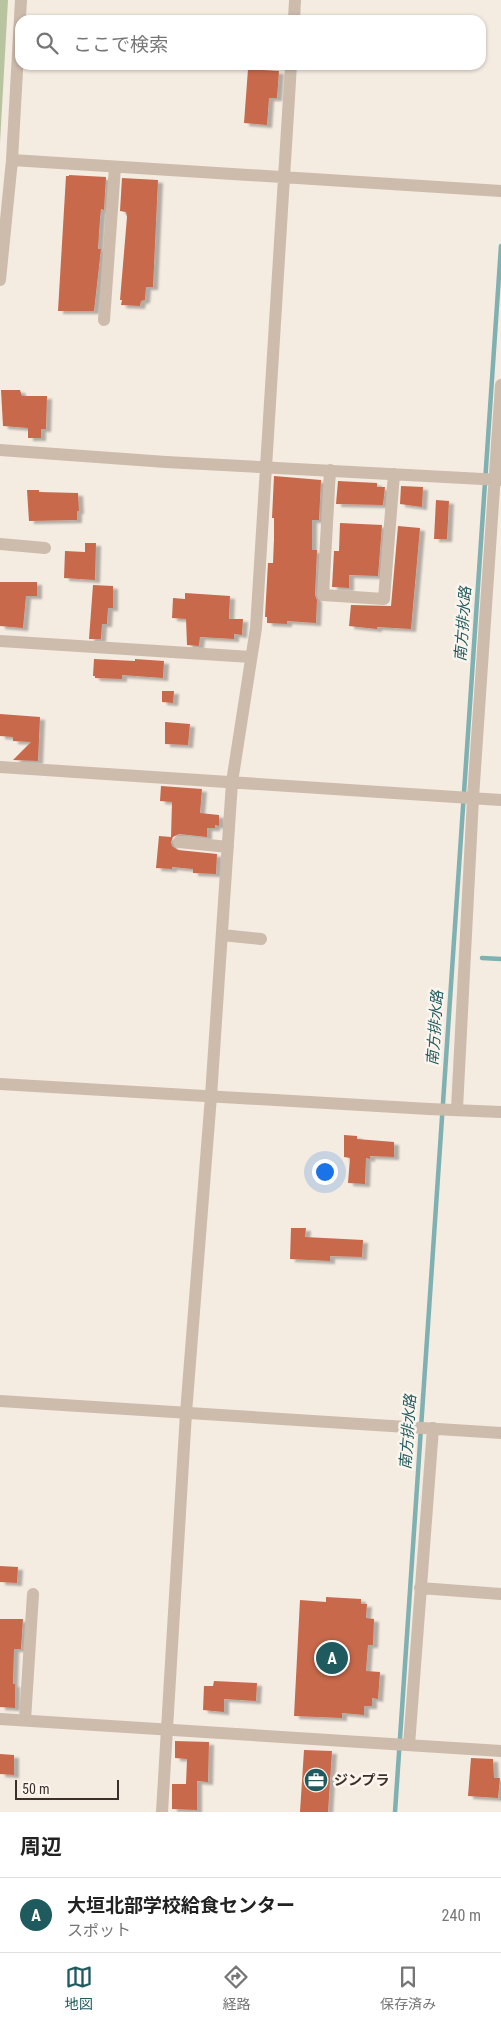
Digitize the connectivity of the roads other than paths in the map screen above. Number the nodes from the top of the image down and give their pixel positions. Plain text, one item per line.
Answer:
1 (21, 0) edge
2 (295, 0) edge
3 (20, 15) edge
4 (294, 15) edge
5 (17, 70) edge
6 (291, 70) edge
7 (12, 160) junction
8 (115, 167) junction
9 (284, 177) junction
10 (498, 191) edge
11 (0, 280) edge
12 (104, 320) dead end
13 (501, 385) edge
14 (0, 450) edge
15 (266, 466) junction
16 (330, 470) junction
17 (394, 474) junction
18 (496, 480) edge
19 (0, 544) edge
20 (45, 548) dead end
21 (0, 641) edge
22 (251, 657) junction
23 (0, 766) edge
24 (232, 782) junction
25 (472, 798) junction
26 (501, 800) edge
27 (179, 842) dead end
28 (228, 846) junction
29 (222, 935) junction
30 (260, 940) dead end
31 (0, 1084) edge
32 (211, 1096) junction
33 (455, 1109) junction
34 (501, 1112) edge
35 (0, 1401) edge
36 (186, 1413) junction
37 (432, 1428) junction
38 (501, 1434) edge
39 (420, 1588) junction
40 (33, 1594) dead end
41 (501, 1594) edge
42 (0, 1719) edge
43 (25, 1720) junction
44 (166, 1730) junction
45 (409, 1745) junction
46 (501, 1751) edge
47 (162, 1812) edge

1 - 3 street
2 - 4 street
5 - 7 street
6 - 9 street
7 - 8 street
7 - 11 street
8 - 9 street
8 - 12 street
9 - 10 street
9 - 15 street
13 - 18 street
14 - 15 street
15 - 16 street
15 - 22 street
16 - 17 street
16 - 17 street
17 - 18 street
18 - 25 street
19 - 20 street
21 - 22 street
22 - 24 street
23 - 24 street
24 - 25 street
24 - 28 street
25 - 26 street
25 - 33 street
27 - 28 street
28 - 29 street
29 - 30 street
29 - 32 street
31 - 32 street
32 - 33 street
32 - 36 street
33 - 34 street
35 - 36 street
36 - 37 street
36 - 44 street
37 - 38 street
37 - 39 street
39 - 41 street
39 - 45 street
40 - 43 street
42 - 43 street
43 - 44 street
44 - 45 street
44 - 47 street
45 - 46 street

